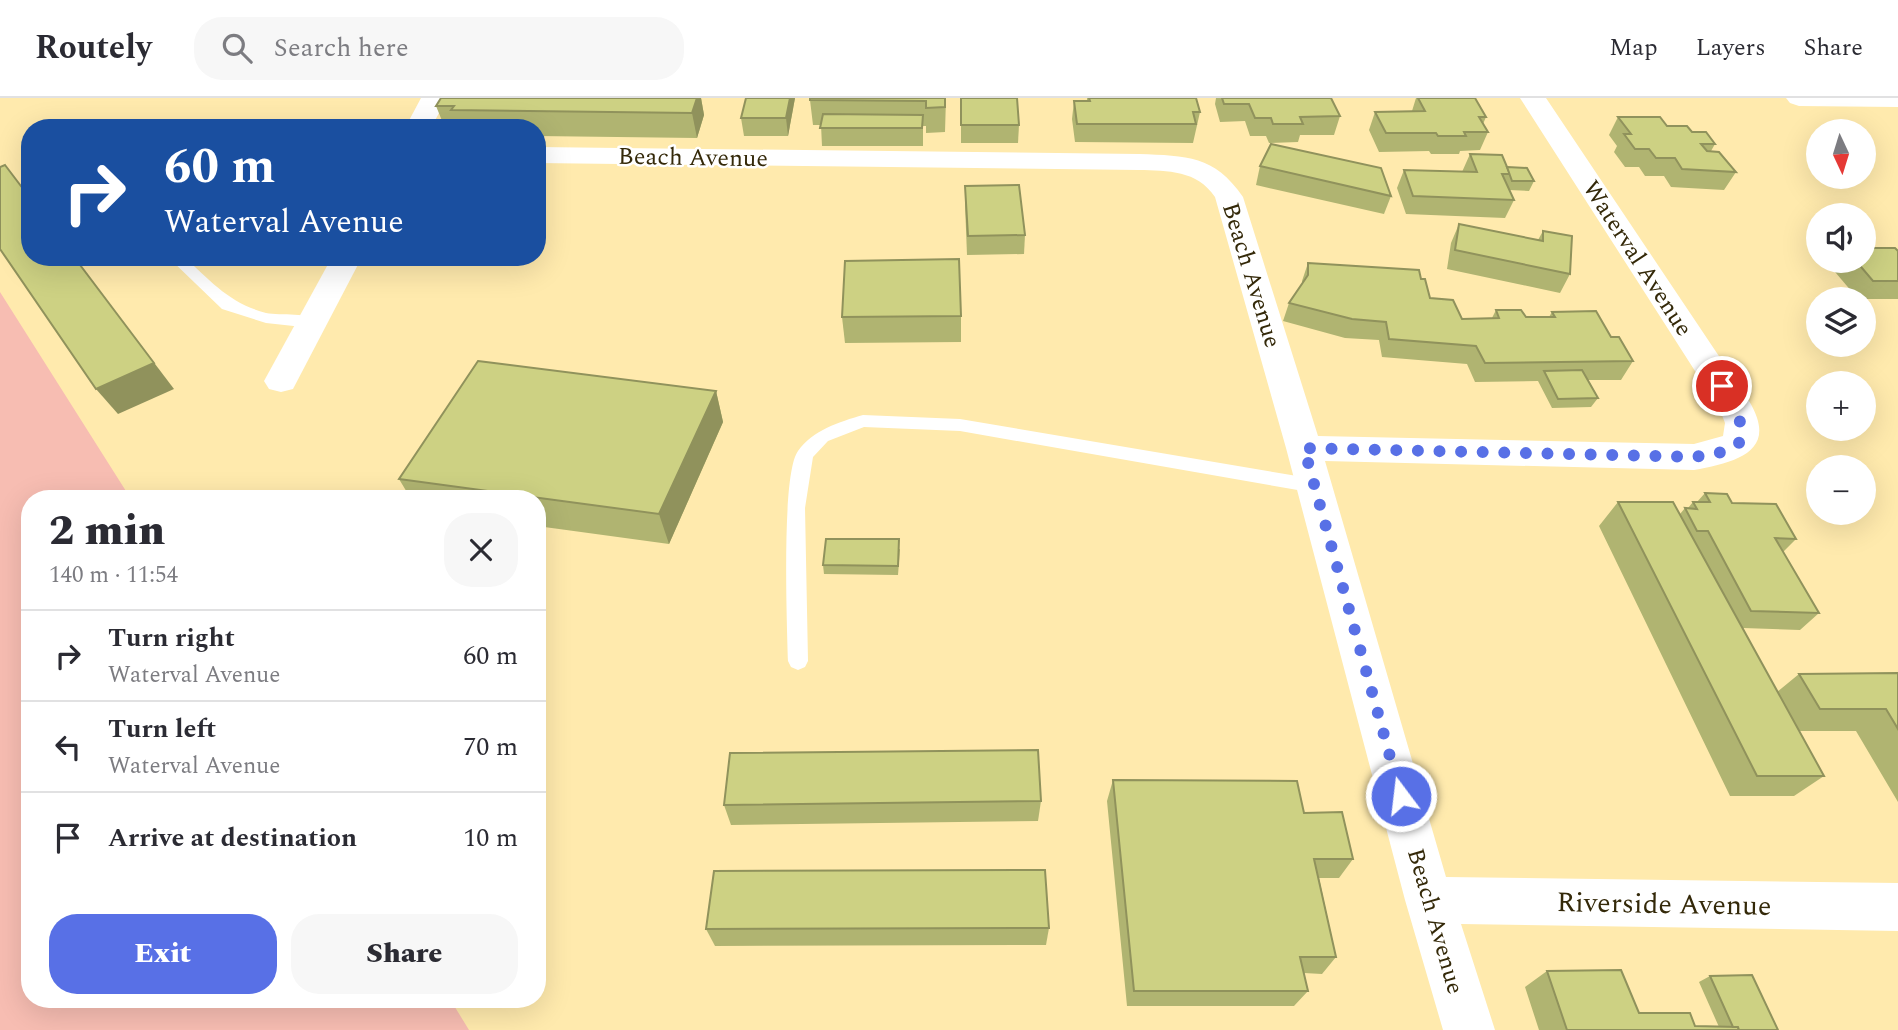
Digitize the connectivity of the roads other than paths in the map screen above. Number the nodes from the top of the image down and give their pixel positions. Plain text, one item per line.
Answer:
1 (434, 98) edge
2 (1534, 98) edge
3 (1799, 98) edge
4 (1898, 99) edge
5 (423, 119) edge
6 (546, 155) edge
7 (185, 266) edge
8 (342, 266) edge
9 (312, 323) junction
10 (281, 381) dead end
11 (1304, 448) junction
12 (1315, 486) junction
13 (798, 661) dead end
14 (1429, 900) junction
15 (1898, 907) edge
16 (1469, 1030) edge

1 - 5 street
2 - 11 street, Waterval Avenue
3 - 4 street
6 - 11 street, Beach Avenue
7 - 9 lane
8 - 9 street
9 - 10 street
11 - 12 street, Beach Avenue
12 - 13 lane
12 - 14 street, Beach Avenue
14 - 15 street, Riverside Avenue
14 - 16 street, Beach Avenue

